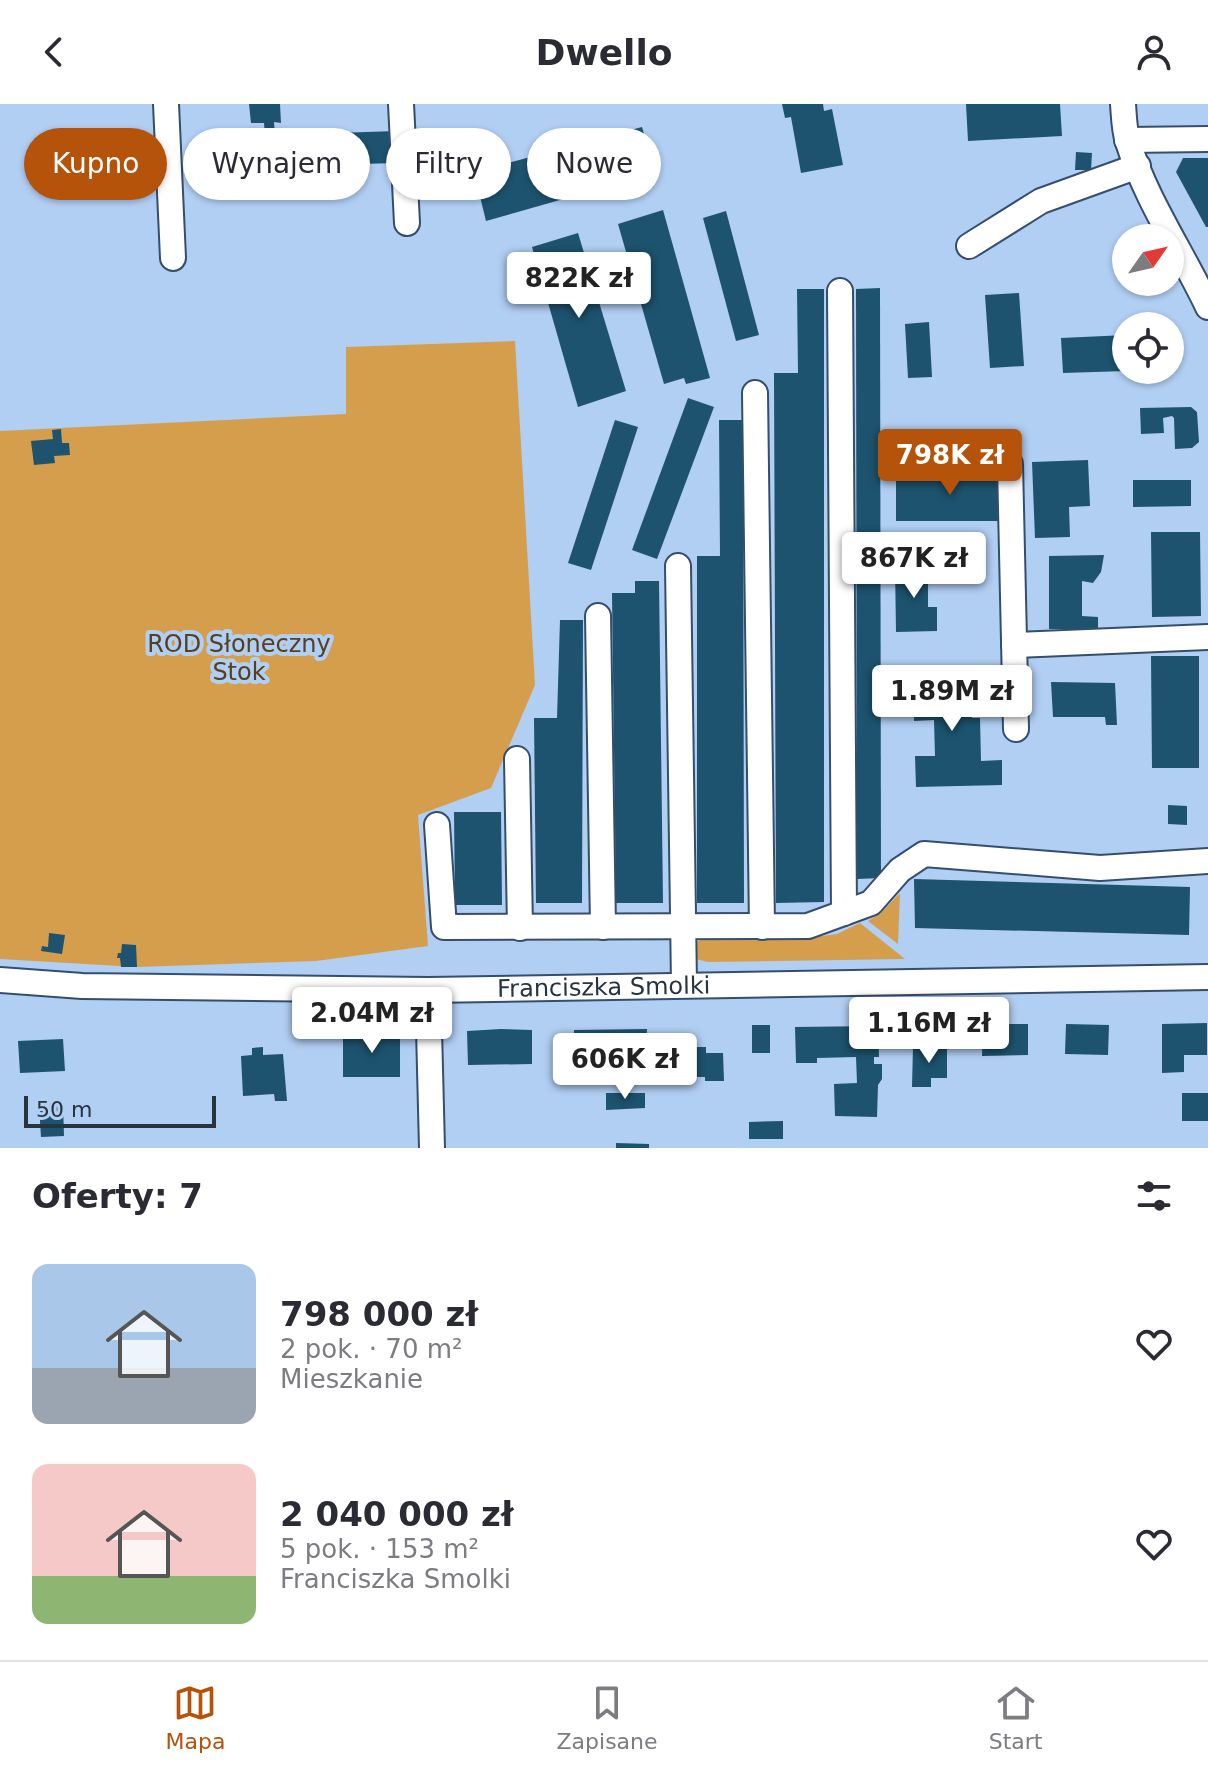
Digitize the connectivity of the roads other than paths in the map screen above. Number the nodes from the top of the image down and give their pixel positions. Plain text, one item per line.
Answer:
1 (166, 104) edge
2 (401, 104) edge
3 (1123, 104) edge
4 (1208, 139) edge
5 (1127, 140) junction
6 (1138, 166) junction
7 (407, 223) dead end
8 (969, 246) dead end
9 (173, 258) dead end
10 (1198, 262) edge
11 (840, 291) dead end
12 (1208, 307) edge
13 (755, 393) dead end
14 (934, 456) dead end
15 (678, 566) dead end
16 (598, 616) dead end
17 (1208, 637) edge
18 (1014, 645) junction
19 (1016, 729) dead end
20 (517, 759) dead end
21 (437, 825) dead end
22 (1208, 861) edge
23 (844, 913) junction
24 (603, 927) junction
25 (682, 927) junction
26 (762, 927) junction
27 (520, 928) junction
28 (1208, 977) edge
29 (0, 980) edge
30 (684, 984) junction
31 (428, 990) junction
32 (432, 1148) edge

1 - 9 street
2 - 7 street
3 - 5 street
4 - 5 street
5 - 6 street
6 - 8 street
6 - 10 street
10 - 12 street
11 - 23 street
13 - 26 street
14 - 18 street
15 - 25 street
16 - 24 street
17 - 18 street
18 - 19 street
20 - 27 street
21 - 27 street
22 - 23 street
23 - 26 street
24 - 25 street
24 - 27 street
25 - 26 street
25 - 30 street
28 - 30 street, Franciszka Smolki
29 - 31 street, Franciszka Smolki
30 - 31 street, Franciszka Smolki
31 - 32 street

